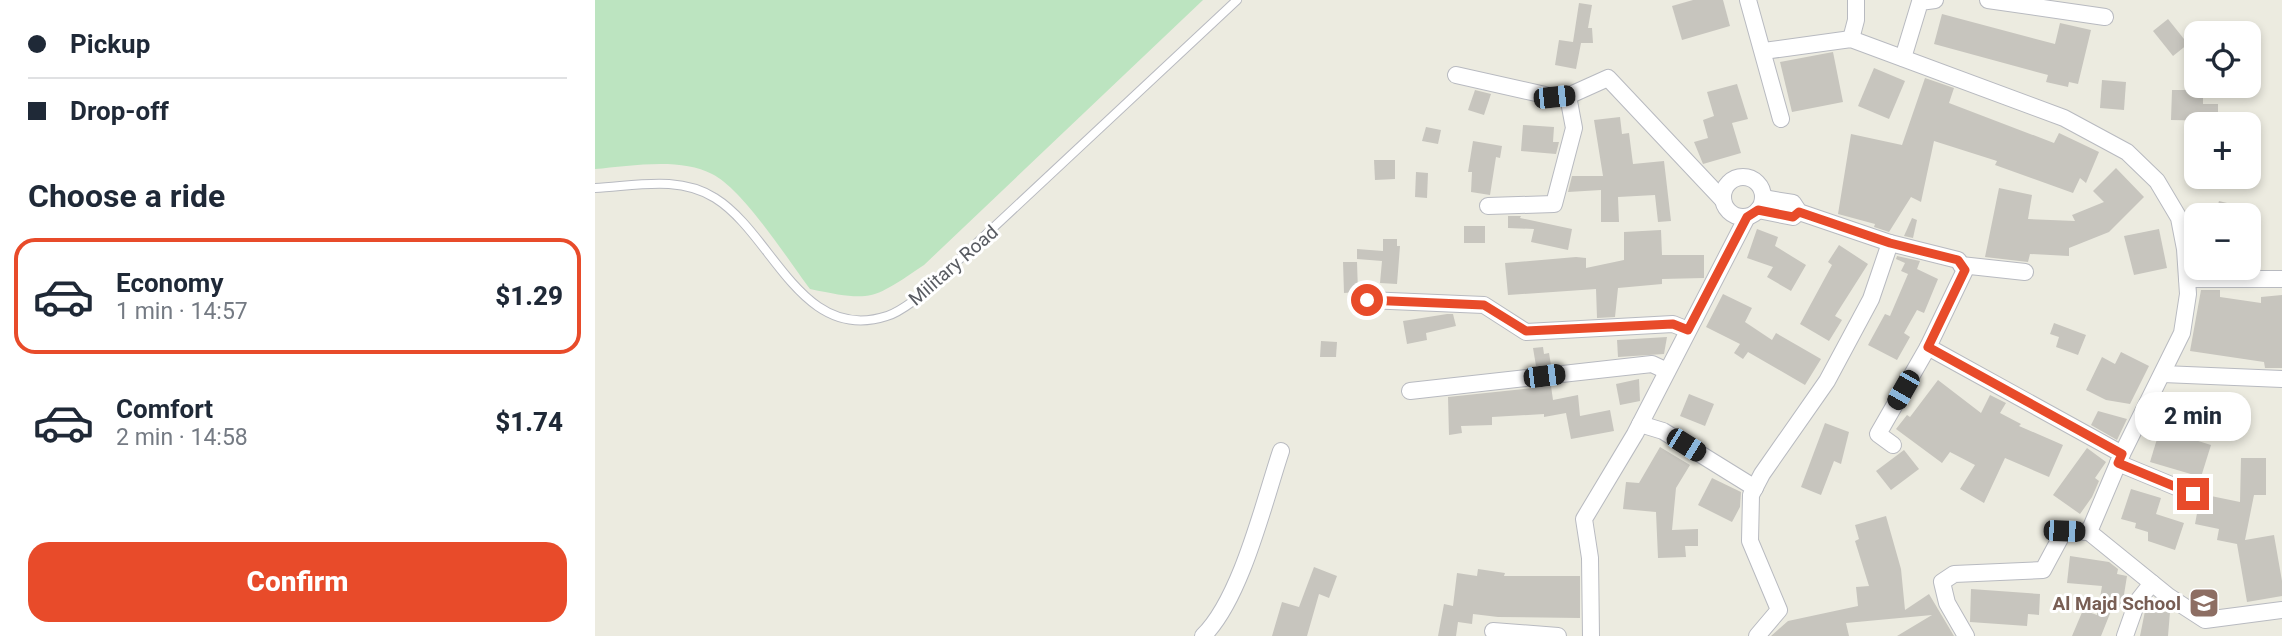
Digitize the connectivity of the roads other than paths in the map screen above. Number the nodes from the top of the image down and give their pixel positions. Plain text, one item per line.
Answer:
1 (1237, 0) edge
2 (1748, 0) edge
3 (1856, 0) edge
4 (1935, 0) edge
5 (1988, 0) edge
6 (2105, 17) dead end
7 (1851, 39) junction
8 (1764, 51) junction
9 (1903, 58) junction
10 (1456, 75) dead end
11 (1568, 96) junction
12 (1781, 119) dead end
13 (595, 188) edge
14 (1725, 205) junction
15 (1488, 206) dead end
16 (1756, 208) junction
17 (1890, 243) junction
18 (2184, 256) edge
19 (1725, 260) junction
20 (1961, 265) junction
21 (2025, 272) dead end
22 (2261, 279) edge
23 (2282, 279) edge
24 (2187, 280) edge
25 (1367, 300) dead end
26 (1688, 330) junction
27 (1928, 347) junction
28 (1667, 371) junction
29 (2163, 374) junction
30 (2282, 379) edge
31 (1410, 391) dead end
32 (1640, 424) junction
33 (1893, 445) dead end
34 (1282, 451) dead end
35 (2120, 459) junction
36 (1755, 488) junction
37 (2193, 494) dead end
38 (2089, 532) junction
39 (2152, 583) junction
40 (2282, 610) edge
41 (1493, 631) dead end
42 (1203, 636) edge
43 (1558, 636) edge
44 (1591, 636) edge
45 (1757, 636) edge
46 (1966, 636) edge
47 (2125, 636) edge

1 - 13 lane, Military Road
2 - 8 street
3 - 7 street
4 - 9 street
5 - 6 street
7 - 8 street
7 - 9 street
8 - 12 street
9 - 18 street
10 - 11 street
11 - 14 street
11 - 15 street
14 - 16 street
14 - 16 street
14 - 19 street
16 - 17 street
16 - 19 street
17 - 20 street
17 - 36 street
19 - 26 street
20 - 21 street
20 - 27 street
22 - 23 street
24 - 29 street
25 - 26 street
26 - 28 street
27 - 33 street
27 - 35 street
28 - 31 street
28 - 32 street
29 - 30 street
29 - 35 street
32 - 36 street
32 - 44 street
34 - 42 street
35 - 37 street
35 - 38 street
36 - 45 street
38 - 39 street
38 - 46 street
39 - 40 street
39 - 47 street
41 - 43 street

